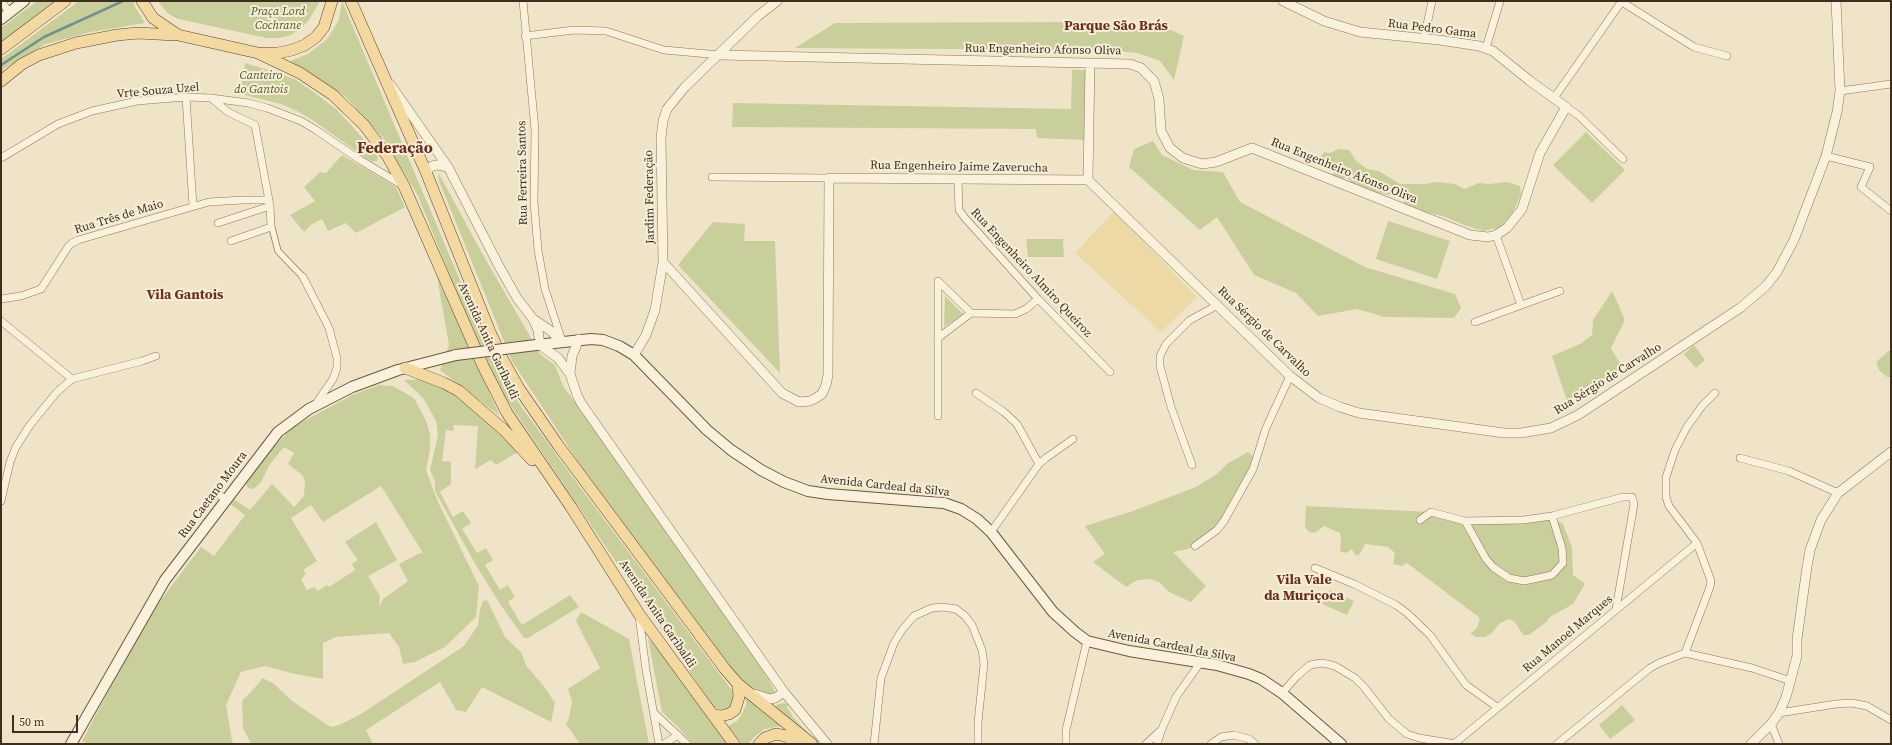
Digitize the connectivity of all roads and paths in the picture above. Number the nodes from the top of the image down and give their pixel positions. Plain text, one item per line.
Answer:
1 (2, 1) edge
2 (24, 1) edge
3 (65, 1) edge
4 (142, 1) edge
5 (332, 1) edge
6 (351, 1) edge
7 (523, 1) edge
8 (777, 1) edge
9 (1283, 1) edge
10 (1432, 1) edge
11 (1500, 1) edge
12 (1622, 1) edge
13 (1836, 1) edge
14 (5, 16) edge
15 (178, 35) junction
16 (525, 36) junction
17 (1424, 39) junction
18 (1486, 48) junction
19 (1, 49) edge
20 (258, 53) junction
21 (720, 55) junction
22 (1727, 56) dead end
23 (1090, 63) junction
24 (386, 78) junction
25 (1, 81) edge
26 (1891, 84) edge
27 (1840, 92) junction
28 (186, 97) junction
29 (211, 98) junction
30 (1554, 98) junction
31 (1566, 107) junction
32 (1826, 156) junction
33 (1, 158) edge
34 (1623, 159) dead end
35 (448, 167) junction
36 (426, 172) junction
37 (712, 177) dead end
38 (829, 178) junction
39 (958, 178) junction
40 (1088, 180) junction
41 (404, 186) junction
42 (269, 203) junction
43 (192, 206) junction
44 (1891, 211) edge
45 (218, 223) dead end
46 (271, 223) junction
47 (1496, 235) junction
48 (231, 241) dead end
49 (663, 262) junction
50 (303, 277) joint
51 (1560, 291) dead end
52 (1038, 298) junction
53 (1, 299) edge
54 (1218, 305) junction
55 (1521, 305) junction
56 (971, 314) junction
57 (533, 319) junction
58 (1, 320) edge
59 (1475, 322) dead end
60 (938, 338) junction
61 (579, 339) junction
62 (562, 342) junction
63 (538, 345) junction
64 (456, 355) joint
65 (634, 355) junction
66 (156, 356) dead end
67 (405, 368) junction
68 (1110, 372) dead end
69 (570, 374) junction
70 (1290, 376) junction
71 (72, 379) junction
72 (976, 393) dead end
73 (1715, 393) dead end
74 (315, 405) junction
75 (938, 416) dead end
76 (1073, 439) dead end
77 (1891, 452) edge
78 (1740, 458) dead end
79 (1039, 464) junction
80 (1192, 465) dead end
81 (555, 484) junction
82 (216, 493) dead end
83 (1838, 493) junction
84 (227, 500) junction
85 (1, 501) edge
86 (1552, 516) junction
87 (1420, 520) dead end
88 (1465, 522) junction
89 (991, 532) junction
90 (1697, 543) junction
91 (1194, 546) dead end
92 (1315, 568) dead end
93 (1616, 608) junction
94 (639, 614) junction
95 (1087, 641) junction
96 (1685, 652) junction
97 (1200, 663) junction
98 (1790, 681) junction
99 (738, 684) junction
100 (748, 692) junction
101 (784, 692) junction
102 (1282, 693) junction
103 (1497, 707) junction
104 (1780, 712) junction
105 (654, 713) junction
106 (712, 714) junction
107 (1891, 720) edge
108 (1771, 724) junction
109 (1161, 731) junction
110 (678, 735) junction
111 (71, 744) edge
112 (659, 744) edge
113 (664, 744) edge
114 (687, 744) edge
115 (734, 744) edge
116 (759, 744) edge
117 (797, 744) edge
118 (812, 744) edge
119 (827, 744) edge
120 (874, 744) edge
121 (978, 744) edge
122 (1066, 744) edge
123 (1146, 744) edge
124 (1157, 744) edge
125 (1211, 744) edge
126 (1255, 744) edge
127 (1341, 744) edge
128 (1455, 744) edge
129 (1557, 744) edge
130 (1751, 744) edge
131 (1779, 744) edge

1 - 14 street
2 - 14 main road
3 - 19 main road
4 - 15 main road, Avenida Anita Garibaldi
5 - 20 main road, Avenida Anita Garibaldi
6 - 24 main road, Avenida Anita Garibaldi
7 - 16 street, Rua Ferreira Santos
8 - 21 street, Jardim Federação
9 - 17 street, Rua Pedro Gama
10 - 17 street
11 - 18 street
12 - 22 street
12 - 30 street
13 - 27 street, Rua Sérgio de Carvalho
15 - 20 main road, Avenida Anita Garibaldi
15 - 25 main road
16 - 21 street
16 - 62 street, Rua Ferreira Santos
17 - 18 street, Rua Pedro Gama
18 - 30 street, Rua Pedro Gama
20 - 41 main road, Avenida Anita Garibaldi
21 - 23 street, Rua Engenheiro Afonso Oliva
21 - 49 street, Jardim Federação
23 - 40 street
23 - 47 street, Rua Engenheiro Afonso Oliva
24 - 35 street, Avenida Anita Garibaldi
24 - 36 main road, Avenida Anita Garibaldi
26 - 27 street
27 - 32 street, Rua Sérgio de Carvalho
28 - 29 street, Vrte Souza Uzel
28 - 33 street, Vrte Souza Uzel
28 - 43 street
29 - 41 street, Vrte Souza Uzel
29 - 42 street
30 - 31 street, Rua Pedro Gama
31 - 34 street, Rua Pedro Gama
31 - 47 street
32 - 44 street
32 - 70 street, Rua Sérgio de Carvalho
35 - 36 street
35 - 57 street, Avenida Anita Garibaldi
36 - 99 main road, Avenida Anita Garibaldi
37 - 38 street, Rua Engenheiro Jaime Zaverucha
38 - 39 street, Rua Engenheiro Jaime Zaverucha
38 - 49 street
39 - 40 street, Rua Engenheiro Jaime Zaverucha
39 - 52 street, Rua Engenheiro Almiro Queiroz
40 - 54 street, Rua Sérgio de Carvalho
41 - 81 main road, Avenida Anita Garibaldi
42 - 43 street, Rua Três de Maio
42 - 45 street
42 - 46 street
43 - 53 street, Rua Três de Maio
46 - 48 street
46 - 50 street
47 - 55 street
49 - 65 street, Jardim Federação
50 - 74 street
51 - 55 street
52 - 56 street
52 - 68 street, Rua Engenheiro Almiro Queiroz
54 - 70 street, Rua Sérgio de Carvalho
54 - 80 street
55 - 59 street
56 - 60 street
56 - 60 street
57 - 62 street, Avenida Anita Garibaldi
57 - 63 street, Avenida Anita Garibaldi
58 - 71 street
60 - 75 street
61 - 62 main road, Avenida Cardeal da Silva
61 - 65 main road, Avenida Cardeal da Silva
61 - 69 street
62 - 63 main road, Avenida Cardeal da Silva
63 - 64 main road, Avenida Cardeal da Silva, bridge
63 - 69 street
64 - 67 main road, Rua Caetano Moura
65 - 89 main road, Avenida Cardeal da Silva
66 - 71 street
67 - 74 main road, Rua Caetano Moura
67 - 81 main road
69 - 101 street
70 - 91 street
71 - 85 street
72 - 79 street
73 - 90 street
74 - 84 main road, Rua Caetano Moura
76 - 79 street
77 - 83 street
78 - 83 street
79 - 89 street
81 - 94 main road, Avenida Anita Garibaldi
82 - 84 street
83 - 98 street
84 - 111 main road, Rua Caetano Moura
86 - 88 street
86 - 88 street
86 - 93 street
87 - 88 street
89 - 95 main road, Avenida Cardeal da Silva
90 - 93 street, Rua Manoel Marques
90 - 96 street
92 - 103 street
93 - 103 street, Rua Manoel Marques
94 - 105 street
94 - 106 main road, Avenida Anita Garibaldi
95 - 97 main road, Avenida Cardeal da Silva
95 - 122 street
96 - 98 street
96 - 129 street
97 - 102 main road, Avenida Cardeal da Silva
97 - 109 street
98 - 104 street
99 - 100 main road, Avenida Anita Garibaldi
99 - 106 main road
100 - 101 street, Avenida Anita Garibaldi
100 - 118 main road, Avenida Anita Garibaldi
101 - 119 street
102 - 127 main road, Avenida Cardeal da Silva
102 - 128 street
103 - 128 street, Rua Manoel Marques
104 - 107 street
104 - 108 street
105 - 110 street
105 - 112 street
106 - 115 main road, Avenida Anita Garibaldi
108 - 130 street
108 - 131 street
109 - 123 street
109 - 124 street
110 - 113 street
110 - 114 street
116 - 117 main road
120 - 121 street
125 - 126 street

